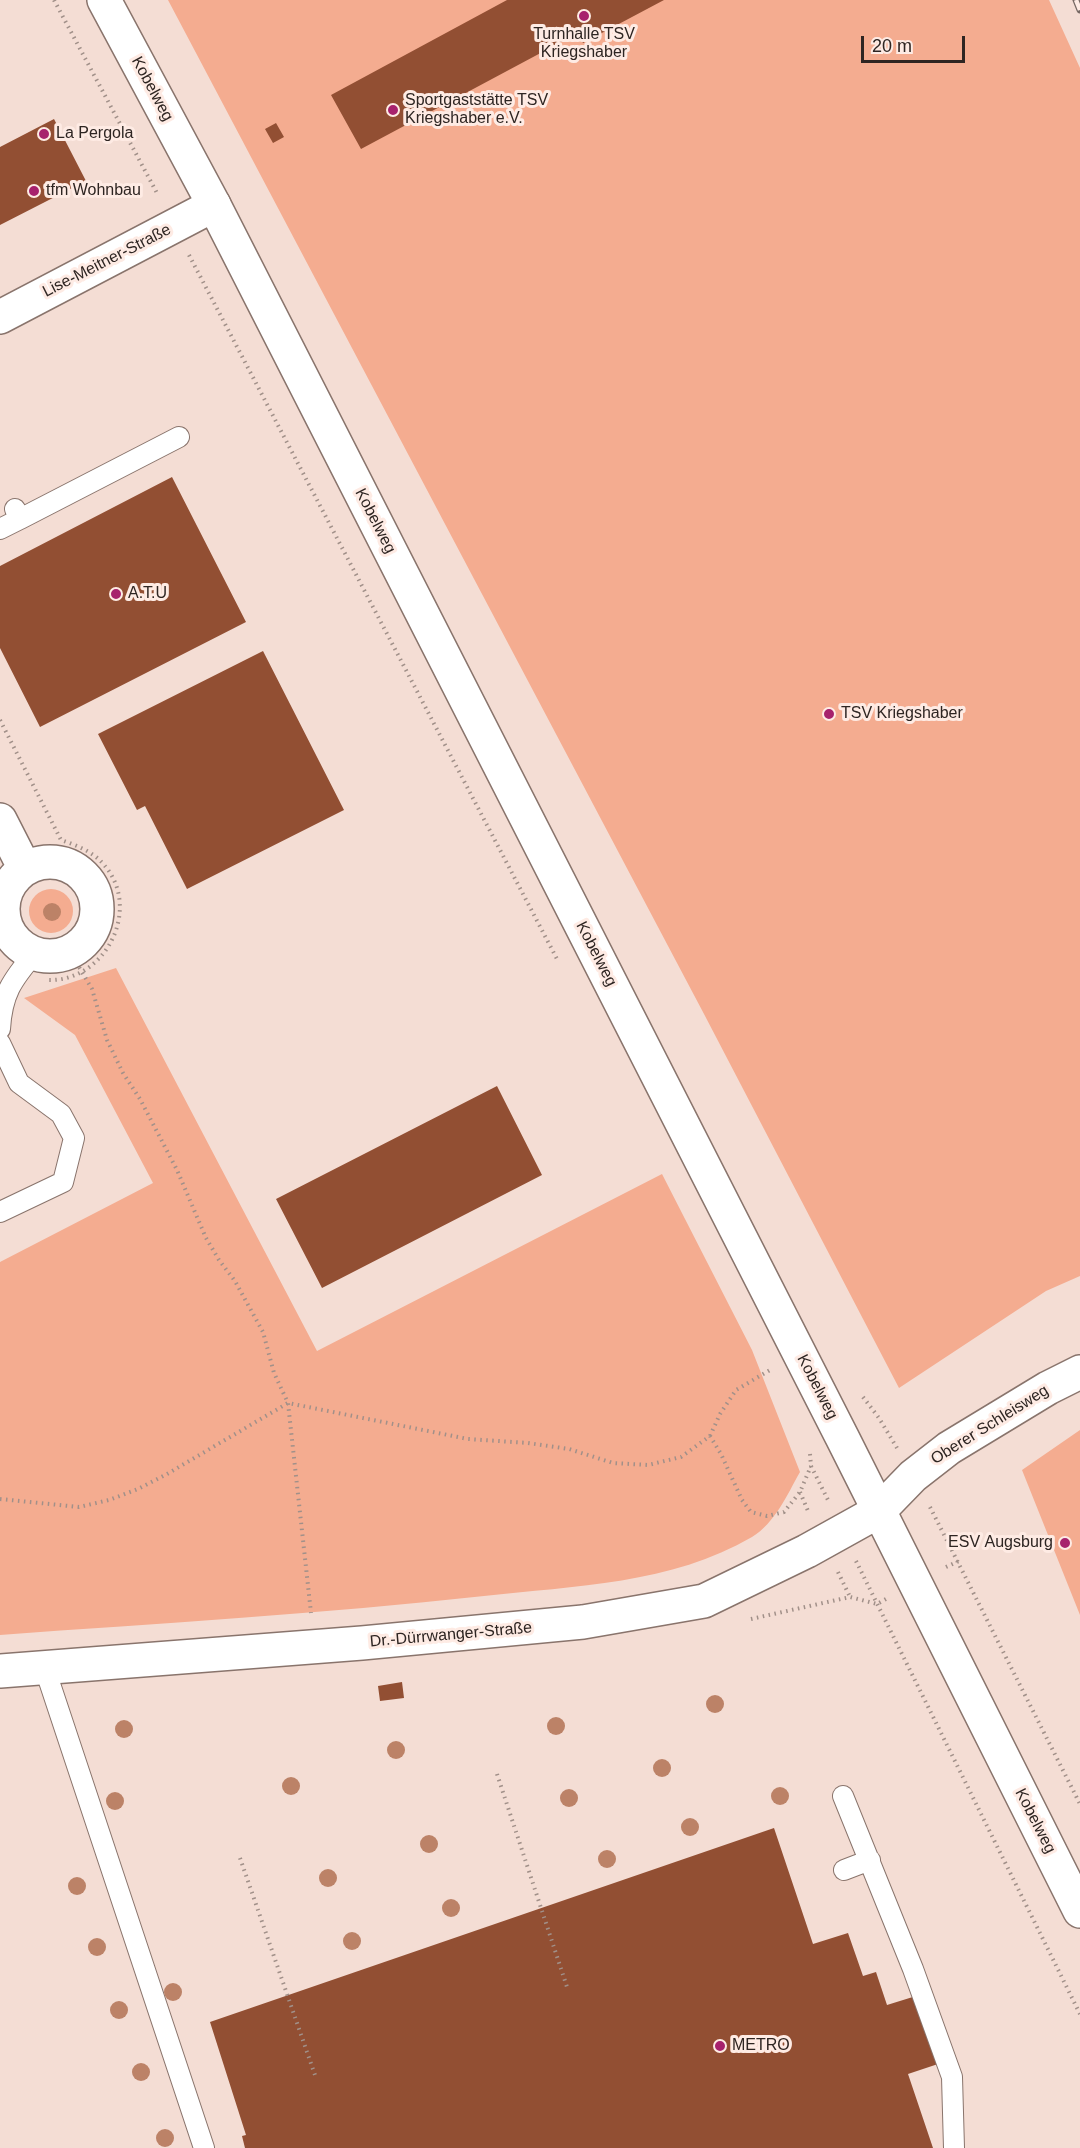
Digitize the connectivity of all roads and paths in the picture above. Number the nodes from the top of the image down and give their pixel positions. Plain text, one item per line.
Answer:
1 (54, 0) edge
2 (105, 0) edge
3 (214, 205) junction
4 (174, 226) junction
5 (0, 317) edge
6 (179, 437) dead end
7 (0, 529) edge
8 (0, 720) edge
9 (0, 820) edge
10 (25, 869) junction
11 (34, 954) junction
12 (84, 956) junction
13 (561, 967) dead end
14 (0, 1029) edge
15 (0, 1043) edge
16 (0, 1212) edge
17 (766, 1359) dead end
18 (1080, 1372) edge
19 (288, 1403) junction
20 (710, 1436) junction
21 (805, 1444) dead end
22 (913, 1476) junction
23 (0, 1499) edge
24 (879, 1511) junction
25 (843, 1532) junction
26 (314, 1647) junction
27 (45, 1669) junction
28 (0, 1671) edge
29 (497, 1774) dead end
30 (843, 1796) dead end
31 (1080, 1804) edge
32 (240, 1858) dead end
33 (870, 1860) junction
34 (844, 1869) dead end
35 (1080, 1911) edge
36 (567, 1987) dead end
37 (1080, 2014) edge
38 (316, 2078) dead end
39 (204, 2148) edge
40 (954, 2148) edge

1 - 4 path
2 - 3 main road, Kobelweg
3 - 4 main road, Lise-Meitner-Straße
3 - 24 main road, Kobelweg
4 - 5 main road, Lise-Meitner-Straße
4 - 13 path
6 - 7 lane
8 - 12 path
9 - 10 main road
10 - 11 main road
10 - 12 main road
11 - 12 main road
11 - 14 lane
12 - 19 path
15 - 16 lane
17 - 20 path, Kobelweg
18 - 22 main road, Oberer Schleisweg
19 - 20 path
19 - 23 path
19 - 26 path
20 - 21 path
22 - 24 main road, Oberer Schleisweg
22 - 31 path
24 - 25 main road, Dr.-Dürrwanger-Straße
24 - 35 main road, Kobelweg
25 - 26 main road, Dr.-Dürrwanger-Straße
25 - 37 path
26 - 27 main road, Dr.-Dürrwanger-Straße
27 - 28 main road, Dr.-Dürrwanger-Straße
27 - 39 lane
29 - 36 path
30 - 33 lane
32 - 38 path
33 - 34 lane
33 - 40 lane

